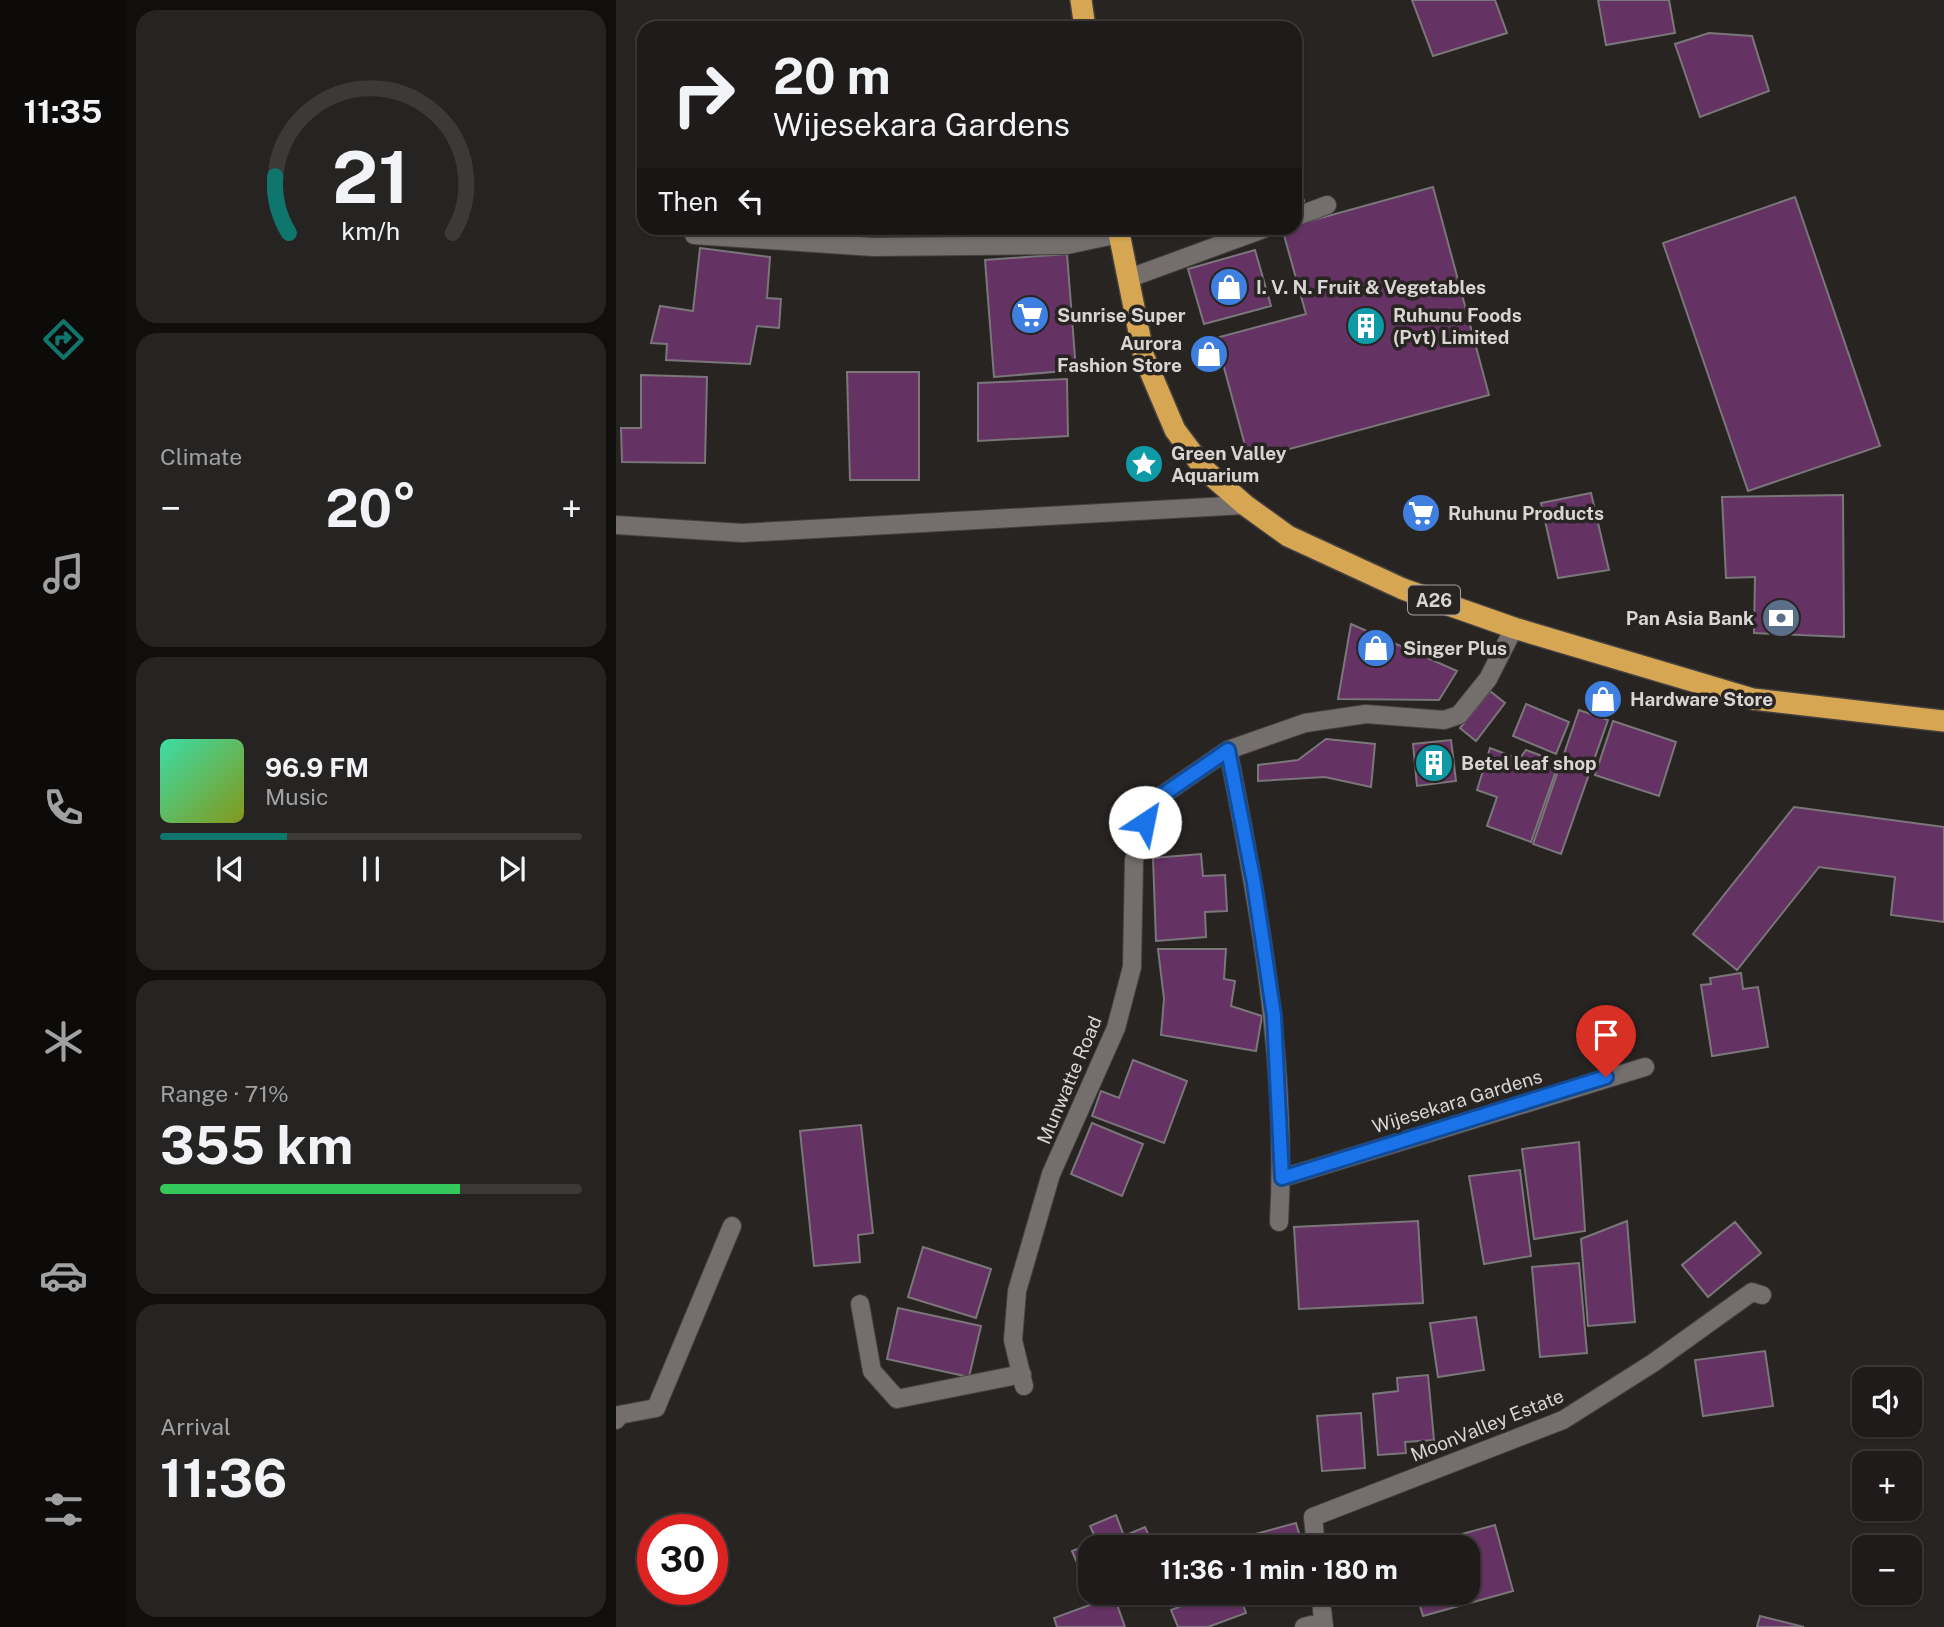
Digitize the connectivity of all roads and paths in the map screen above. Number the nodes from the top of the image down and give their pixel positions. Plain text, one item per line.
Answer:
1 (1081, 0) edge
2 (1085, 21) edge
3 (1327, 205) dead end
4 (1302, 214) edge
5 (694, 235) dead end
6 (1103, 235) edge
7 (1119, 235) edge
8 (1247, 235) edge
9 (1127, 279) junction
10 (1245, 505) junction
11 (616, 525) edge
12 (1514, 628) junction
13 (1944, 721) edge
14 (1228, 750) junction
15 (1645, 1067) dead end
16 (1282, 1178) junction
17 (1279, 1222) dead end
18 (732, 1226) dead end
19 (1762, 1295) dead end
20 (860, 1304) dead end
21 (616, 1420) edge
22 (1315, 1535) edge
23 (1321, 1605) edge
24 (1323, 1625) edge
25 (1304, 1627) edge

1 - 2 highway
3 - 4 street
5 - 6 street
7 - 9 highway, A26
8 - 9 street
9 - 10 highway, A26
10 - 11 street
10 - 12 highway, A26
12 - 13 highway, A26
12 - 14 street, Munwatte Road
14 - 16 street
14 - 20 street, Munwatte Road
15 - 16 street, Wijesekara Gardens
16 - 17 street
18 - 21 street
19 - 22 street, MoonValley Estate
23 - 24 street
24 - 25 street

